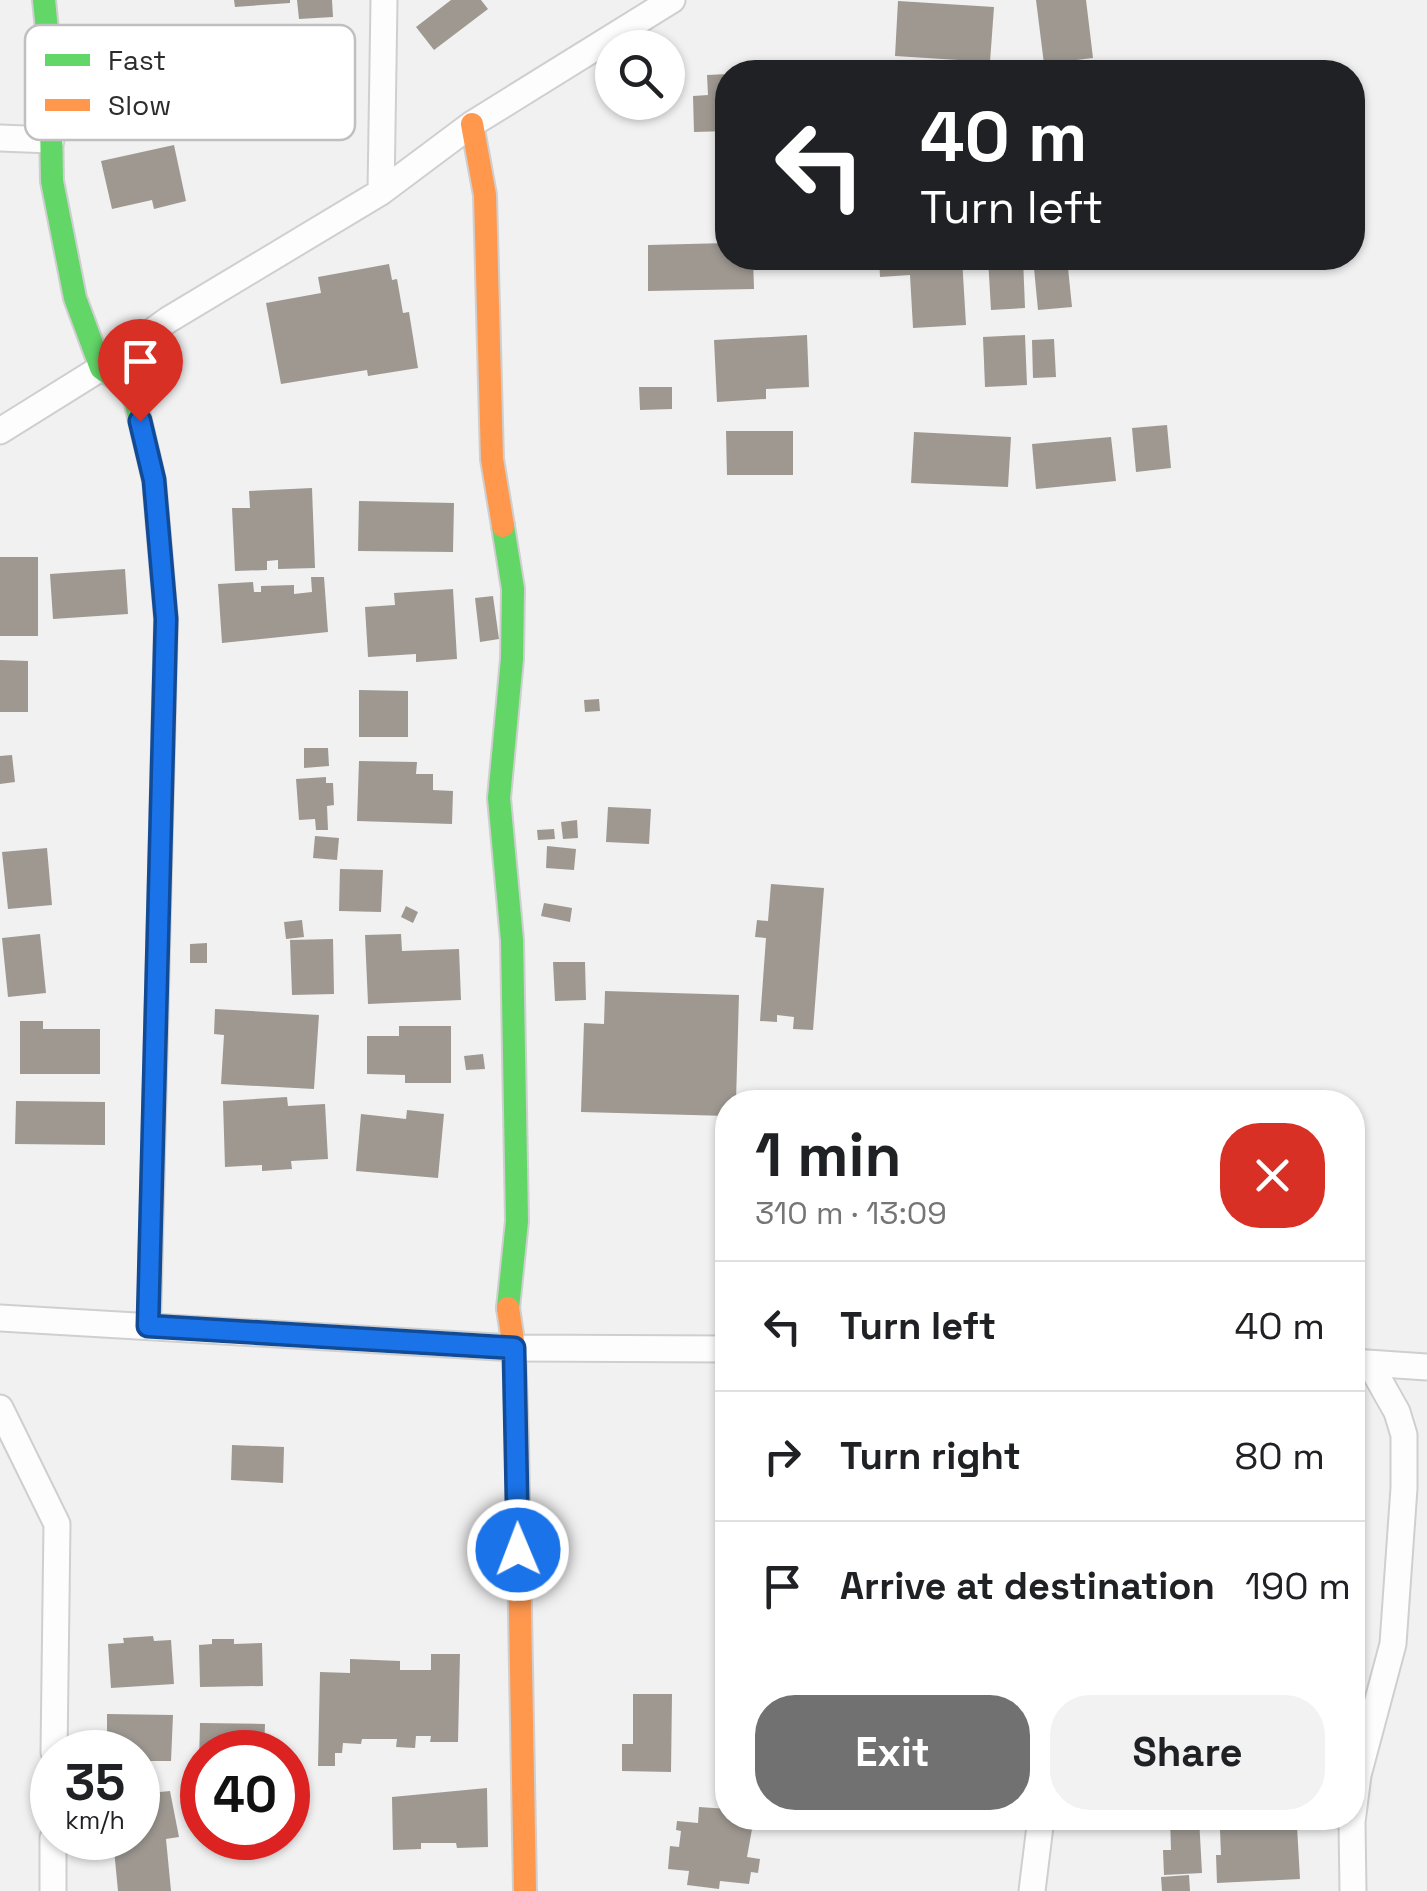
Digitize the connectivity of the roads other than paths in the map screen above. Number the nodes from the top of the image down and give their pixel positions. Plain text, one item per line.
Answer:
1 (44, 0) edge
2 (384, 0) edge
3 (672, 0) edge
4 (46, 25) edge
5 (472, 124) junction
6 (0, 138) edge
7 (25, 139) edge
8 (51, 140) edge
9 (381, 192) junction
10 (102, 368) junction
11 (0, 430) edge
12 (0, 1318) edge
13 (148, 1326) junction
14 (514, 1348) junction
15 (715, 1349) edge
16 (1365, 1363) edge
17 (1427, 1367) edge
18 (1365, 1368) edge
19 (0, 1408) edge
20 (54, 1730) edge
21 (1365, 1750) edge
22 (1040, 1830) edge
23 (1352, 1830) edge
24 (53, 1860) edge
25 (53, 1891) edge
26 (525, 1891) edge
27 (1032, 1891) edge
28 (1353, 1891) edge

1 - 4 street
2 - 9 street
3 - 5 street
5 - 9 street
5 - 14 street
6 - 7 street
8 - 10 street
9 - 10 street
10 - 11 street
10 - 13 street
12 - 13 street
13 - 14 street
14 - 15 street
14 - 26 street
16 - 17 street
18 - 21 street
19 - 20 street
22 - 27 street
23 - 28 street
24 - 25 street

